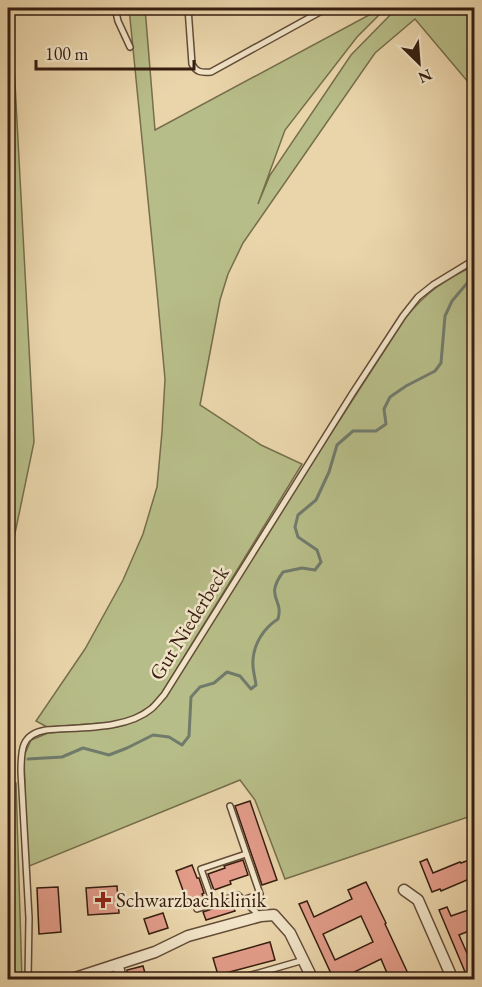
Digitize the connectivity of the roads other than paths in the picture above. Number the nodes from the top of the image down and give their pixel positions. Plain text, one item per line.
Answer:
1 (115, 8) edge
2 (188, 8) edge
3 (327, 8) edge
4 (130, 47) dead end
5 (474, 260) edge
6 (230, 806) dead end
7 (246, 854) junction
8 (404, 890) dead end
9 (243, 900) junction
10 (213, 903) junction
11 (196, 909) dead end
12 (261, 916) junction
13 (304, 960) junction
14 (28, 980) edge
15 (69, 980) edge
16 (234, 980) edge
17 (313, 980) edge
18 (453, 980) edge

1 - 4 lane
2 - 3 lane
5 - 14 lane, Gut Niederbeck
6 - 7 lane
7 - 9 lane
7 - 10 lane
8 - 18 street
9 - 10 lane
9 - 12 lane
10 - 11 lane
12 - 13 street
12 - 15 street
13 - 16 lane
13 - 17 street

